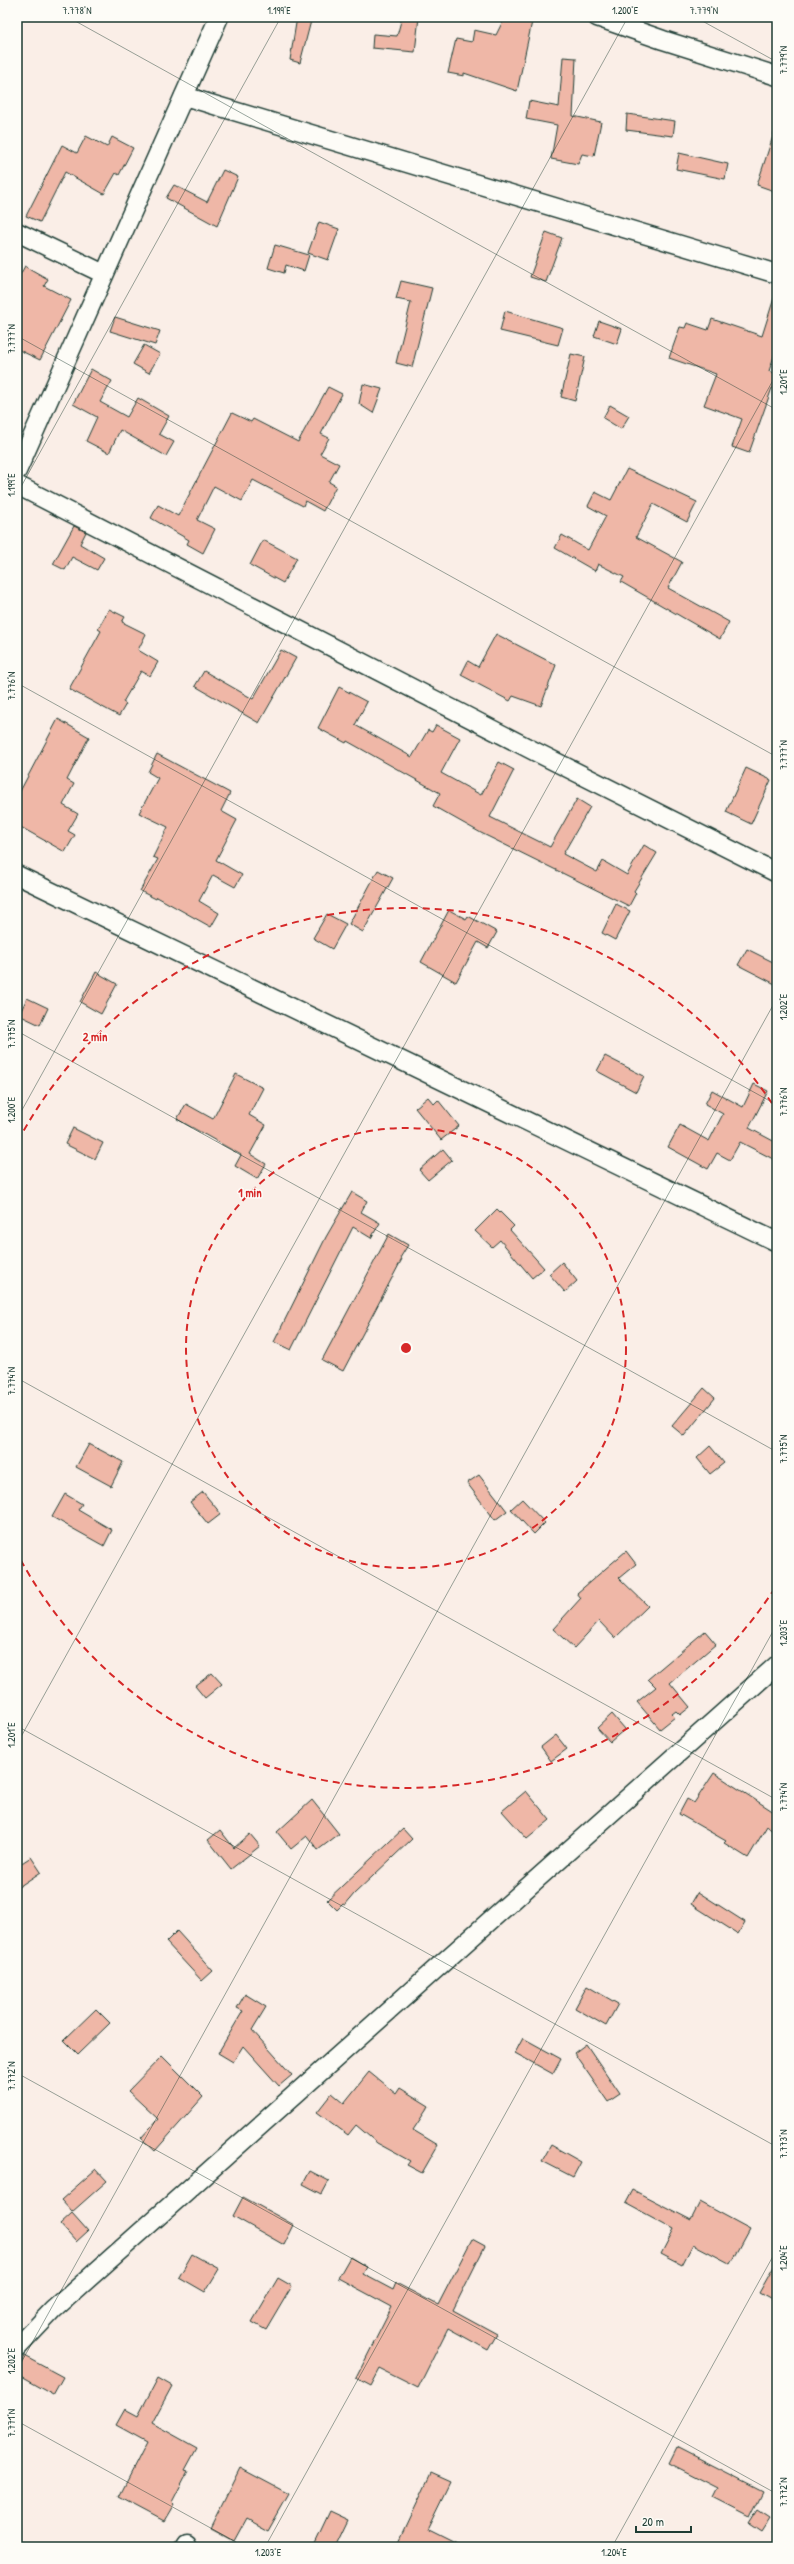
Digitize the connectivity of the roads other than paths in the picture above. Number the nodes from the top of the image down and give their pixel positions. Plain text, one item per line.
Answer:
1 (219, 17) edge
2 (598, 17) edge
3 (777, 76) edge
4 (184, 96) junction
5 (17, 232) edge
6 (104, 274) junction
7 (777, 274) edge
8 (17, 470) edge
9 (17, 485) edge
10 (777, 873) edge
11 (17, 875) edge
12 (777, 1242) edge
13 (777, 1665) edge
14 (17, 2348) edge

1 - 4 street
2 - 3 street
4 - 6 street
4 - 7 street
5 - 6 street
6 - 8 street
9 - 10 street
11 - 12 street
13 - 14 street

